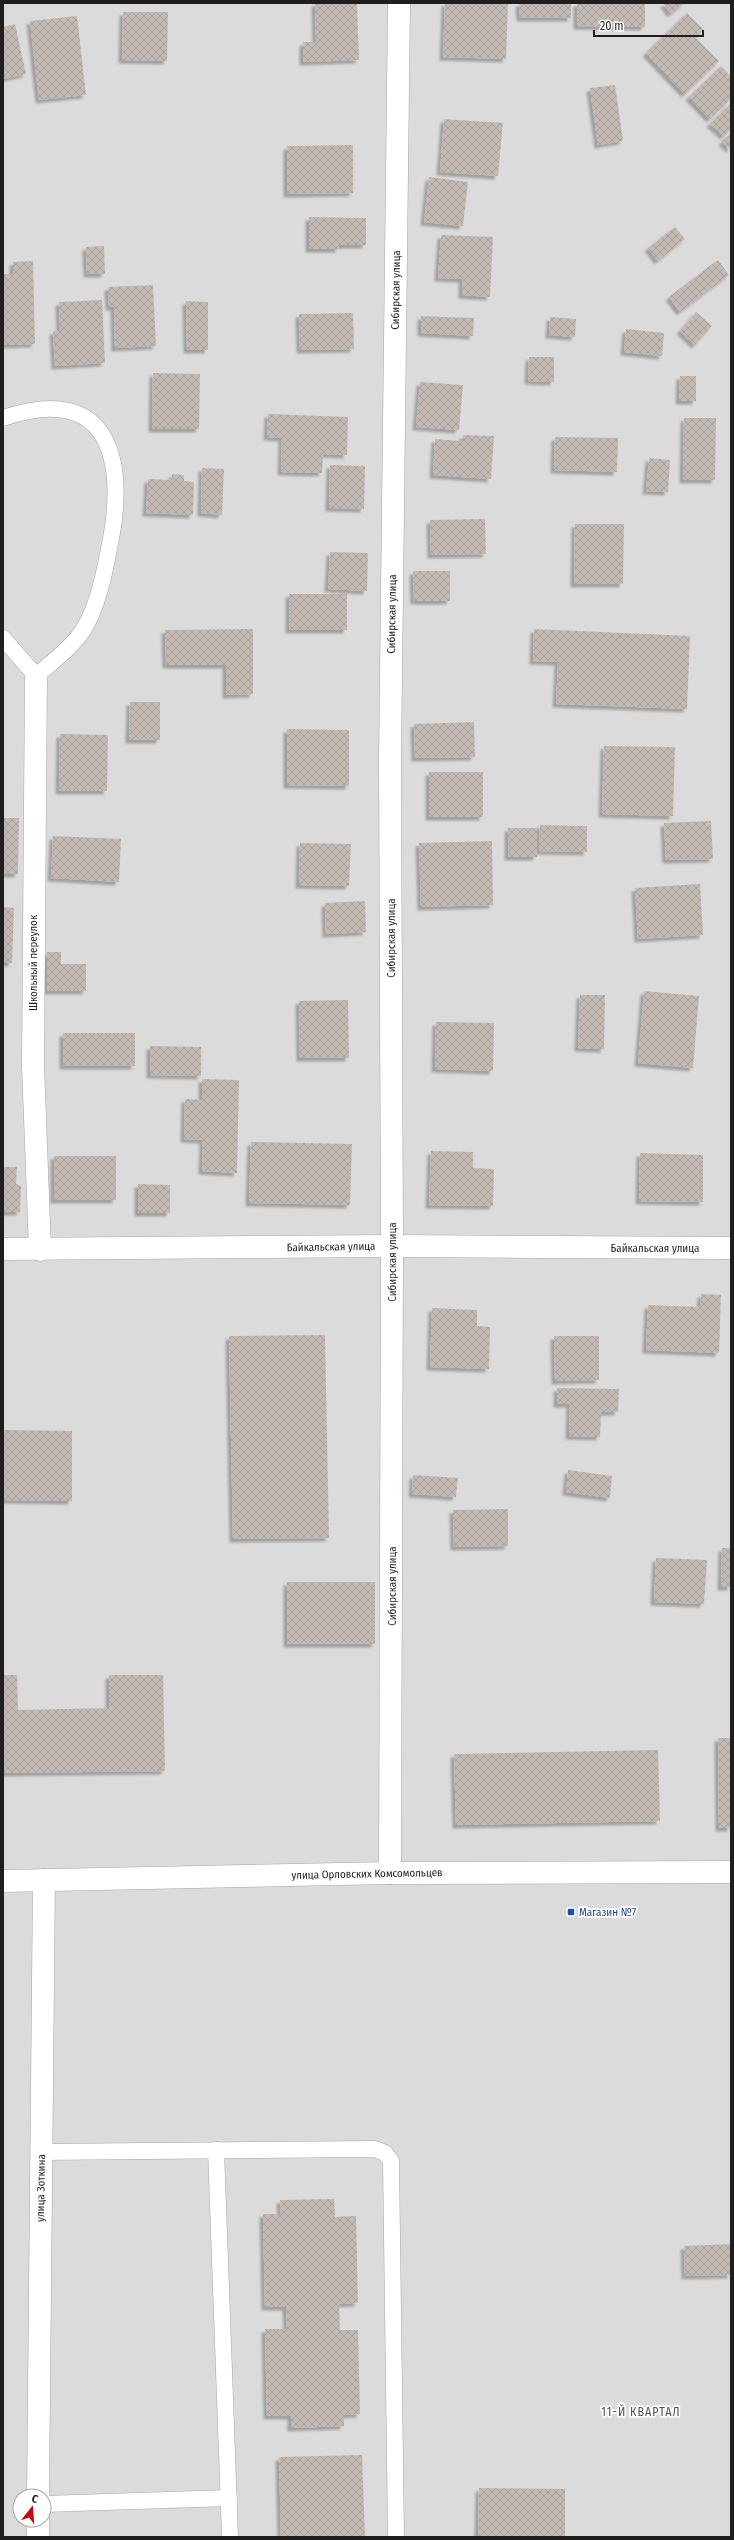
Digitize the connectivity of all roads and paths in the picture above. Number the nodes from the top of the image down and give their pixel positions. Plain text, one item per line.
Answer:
1 (399, 3) edge
2 (3, 418) edge
3 (3, 638) edge
4 (36, 676) junction
5 (392, 1246) junction
6 (731, 1248) edge
7 (3, 1249) edge
8 (40, 1250) junction
9 (731, 1872) edge
10 (390, 1873) junction
11 (44, 1880) junction
12 (3, 1881) edge
13 (216, 2150) junction
14 (41, 2152) junction
15 (38, 2488) edge
16 (229, 2498) junction
17 (52, 2504) edge
18 (230, 2537) edge
19 (396, 2537) edge

1 - 5 street, Сибирская улица
2 - 4 lane
3 - 4 lane
4 - 8 street, Школьный переулок
5 - 6 street, Байкальская улица
5 - 8 street, Байкальская улица
5 - 10 street, Сибирская улица
7 - 8 street, Байкальская улица
9 - 10 street, улица Орловских Комсомольцев
10 - 11 street, улица Орловских Комсомольцев
11 - 12 street, улица Орловских Комсомольцев
11 - 14 street, улица Зоткина
13 - 14 lane
13 - 16 lane
13 - 19 lane
14 - 15 street, улица Зоткина
16 - 17 lane
16 - 18 lane

